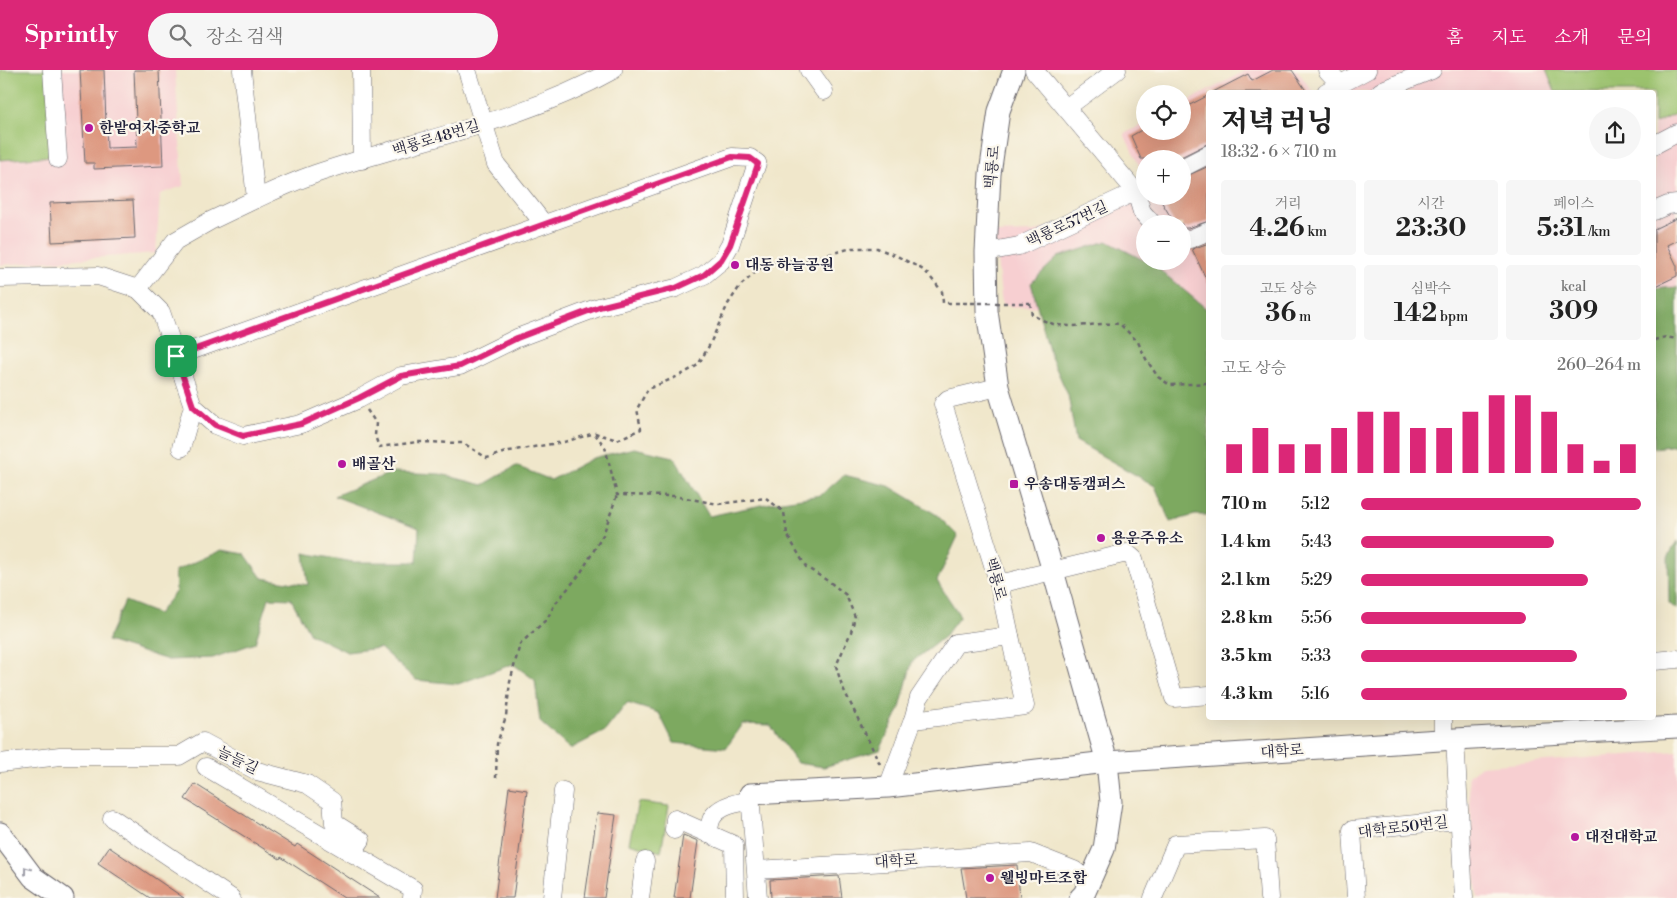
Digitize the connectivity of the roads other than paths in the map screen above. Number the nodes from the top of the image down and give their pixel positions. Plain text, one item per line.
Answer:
1 (52, 70) edge
2 (242, 70) edge
3 (361, 70) edge
4 (467, 70) edge
5 (614, 70) edge
6 (809, 70) edge
7 (1014, 70) edge
8 (1034, 70) edge
9 (1117, 70) edge
10 (1327, 70) edge
11 (1367, 70) edge
12 (1432, 70) edge
13 (1334, 89) edge
14 (1384, 90) edge
15 (824, 91) dead end
16 (1066, 108) junction
17 (485, 124) junction
18 (1677, 133) edge
19 (1656, 144) edge
20 (1206, 156) edge
21 (58, 159) dead end
22 (362, 160) junction
23 (1191, 163) edge
24 (1136, 185) edge
25 (1136, 192) edge
26 (256, 199) junction
27 (1677, 204) edge
28 (1656, 210) edge
29 (544, 224) junction
30 (1206, 232) edge
31 (1191, 239) edge
32 (986, 252) junction
33 (0, 278) edge
34 (138, 289) junction
35 (176, 356) junction
36 (998, 387) junction
37 (193, 406) junction
38 (180, 448) dead end
39 (1053, 571) junction
40 (999, 584) junction
41 (1010, 636) junction
42 (1677, 659) edge
43 (1656, 661) edge
44 (1206, 695) edge
45 (913, 720) junction
46 (1444, 720) edge
47 (1677, 728) edge
48 (1449, 740) junction
49 (1107, 762) junction
50 (0, 763) edge
51 (206, 767) dead end
52 (889, 783) junction
53 (562, 791) dead end
54 (751, 798) junction
55 (112, 818) dead end
56 (1459, 820) junction
57 (674, 830) dead end
58 (0, 833) edge
59 (708, 834) junction
60 (356, 846) junction
61 (645, 861) dead end
62 (757, 870) junction
63 (1084, 890) edge
64 (63, 898) edge
65 (231, 898) edge
66 (412, 898) edge
67 (552, 898) edge
68 (640, 898) edge
69 (734, 898) edge
70 (758, 898) edge
71 (1153, 898) edge
72 (1269, 898) edge
73 (1356, 898) edge
74 (1464, 898) edge

1 - 21 street
2 - 26 street
3 - 22 street
4 - 17 street
5 - 17 street, 백룡로48번길
6 - 15 street
7 - 32 main road, 백룡로
8 - 16 street
9 - 16 street
10 - 13 street
11 - 13 street
12 - 14 street
16 - 24 street
17 - 22 street, 백룡로48번길
17 - 29 street
18 - 19 street
20 - 23 street
22 - 26 street, 백룡로48번길
25 - 32 street, 백룡로57번길
26 - 34 street, 백룡로48번길
27 - 28 street
29 - 35 street
29 - 37 street
30 - 31 street
32 - 36 main road, 백룡로
33 - 34 street
34 - 35 street
35 - 37 street
36 - 39 main road, 백룡로
36 - 40 street, 백룡로
37 - 38 street
39 - 40 street
39 - 44 street
39 - 49 main road, 백룡로
40 - 41 street, 백룡로
41 - 45 street
41 - 45 street, 백룡로
42 - 43 street
45 - 52 street
46 - 48 street, 대학로50번길
47 - 48 main road, 대학로
48 - 49 main road, 대학로
48 - 56 street, 대학로50번길
49 - 52 main road, 대학로
49 - 63 main road, 백룡로
50 - 60 street, 늘들길
51 - 60 street
52 - 54 main road, 대학로
53 - 67 street
54 - 59 street
54 - 62 street
55 - 65 street
56 - 73 street, 대학로50번길
56 - 74 street, 대학로50번길
57 - 59 street
64 -> 58 main road
59 - 69 street
60 - 66 street
61 - 68 street
62 - 63 street, 대학로
62 - 70 street
71 - 72 street

